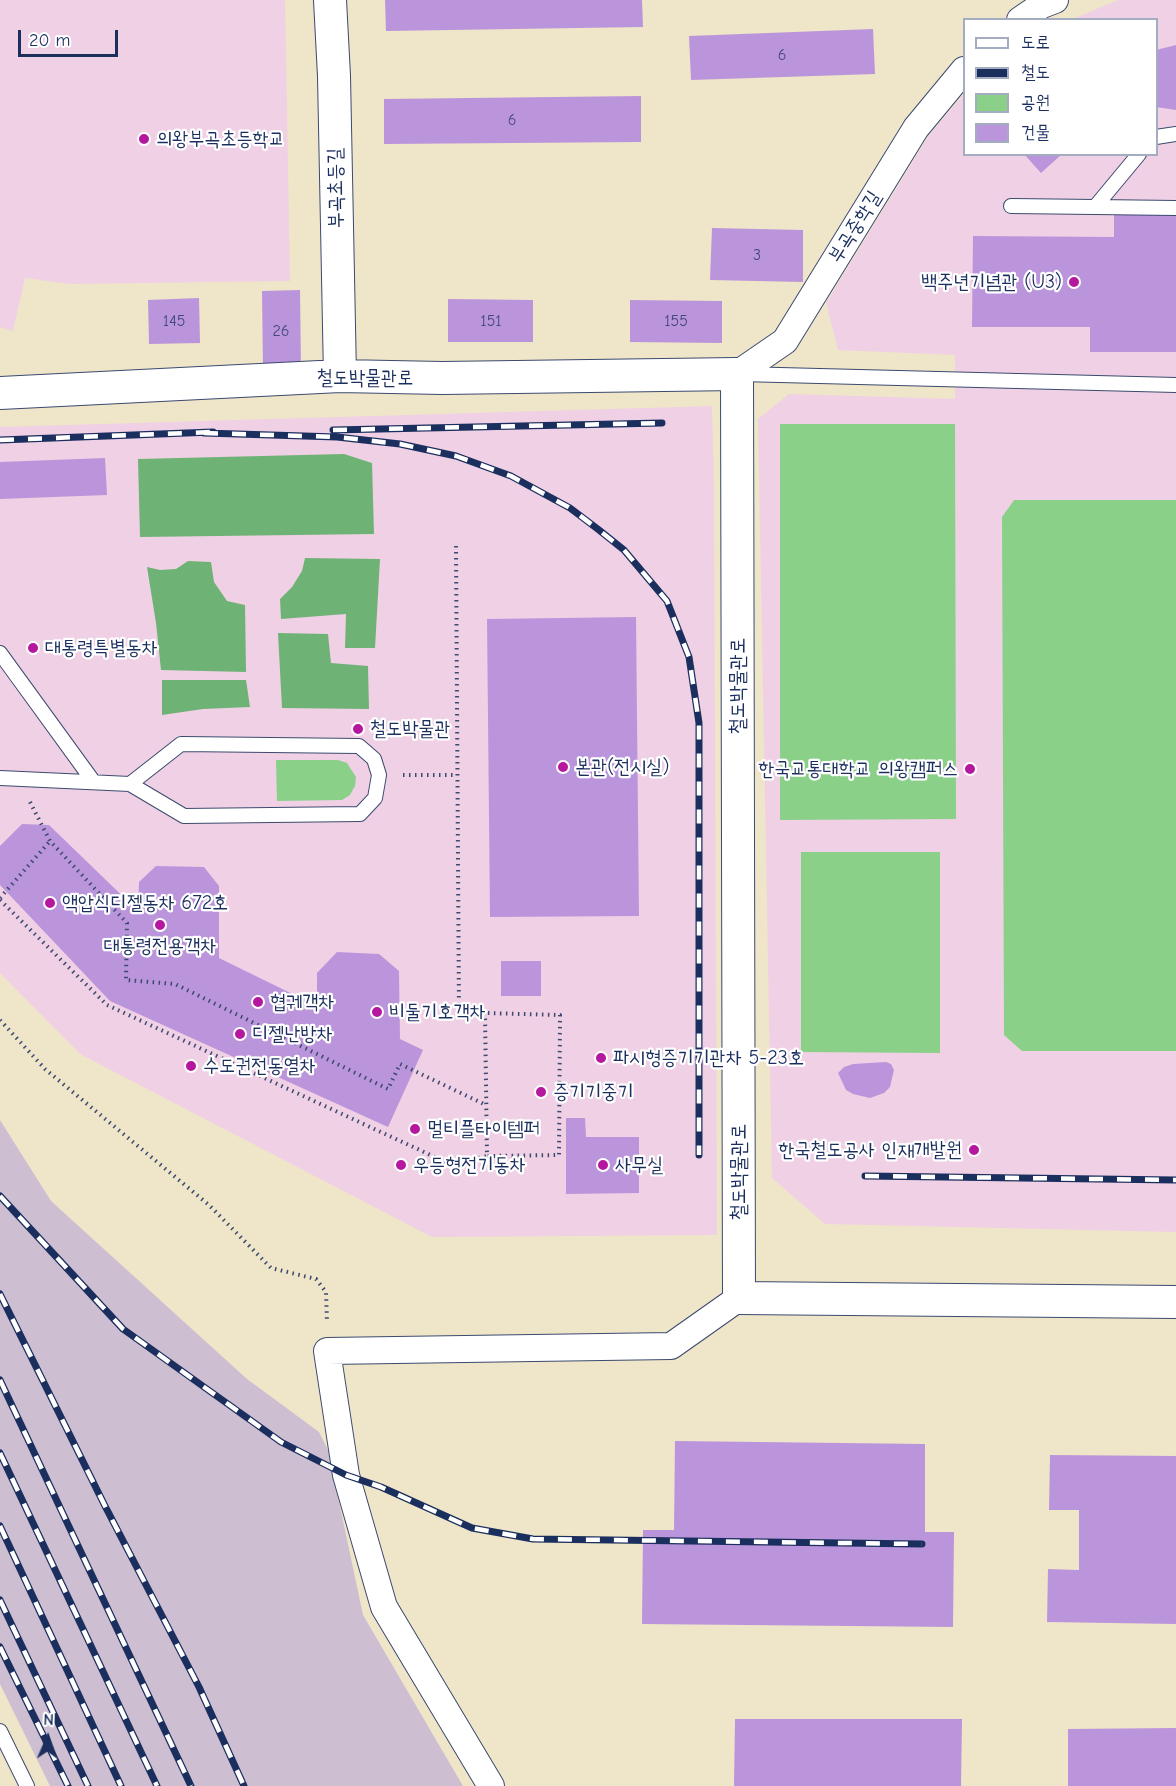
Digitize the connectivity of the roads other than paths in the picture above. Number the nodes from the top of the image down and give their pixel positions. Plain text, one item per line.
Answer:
1 (330, 0) edge
2 (1055, 0) edge
3 (1023, 18) edge
4 (963, 71) edge
5 (1176, 134) edge
6 (1158, 137) edge
7 (1137, 156) edge
8 (1011, 206) dead end
9 (1095, 207) junction
10 (1176, 207) edge
11 (737, 374) junction
12 (340, 376) junction
13 (1176, 385) edge
14 (0, 393) edge
15 (0, 653) edge
16 (0, 778) edge
17 (93, 781) junction
18 (130, 784) junction
19 (739, 1298) junction
20 (1176, 1302) edge
21 (0, 1731) edge
22 (27, 1786) edge
23 (490, 1786) edge

1 - 12 street, 부곡초등길
2 - 3 street
4 - 11 street, 부곡중학길
5 - 6 lane
7 - 9 lane
8 - 9 lane
9 - 10 lane
11 - 12 street, 철도박물관로
11 - 13 lane
11 - 19 street, 철도박물관로
12 - 14 street, 철도박물관로
15 - 17 lane
16 - 17 lane
17 - 18 lane
18 - 18 lane
19 - 20 street
19 - 23 street
21 - 22 lane

